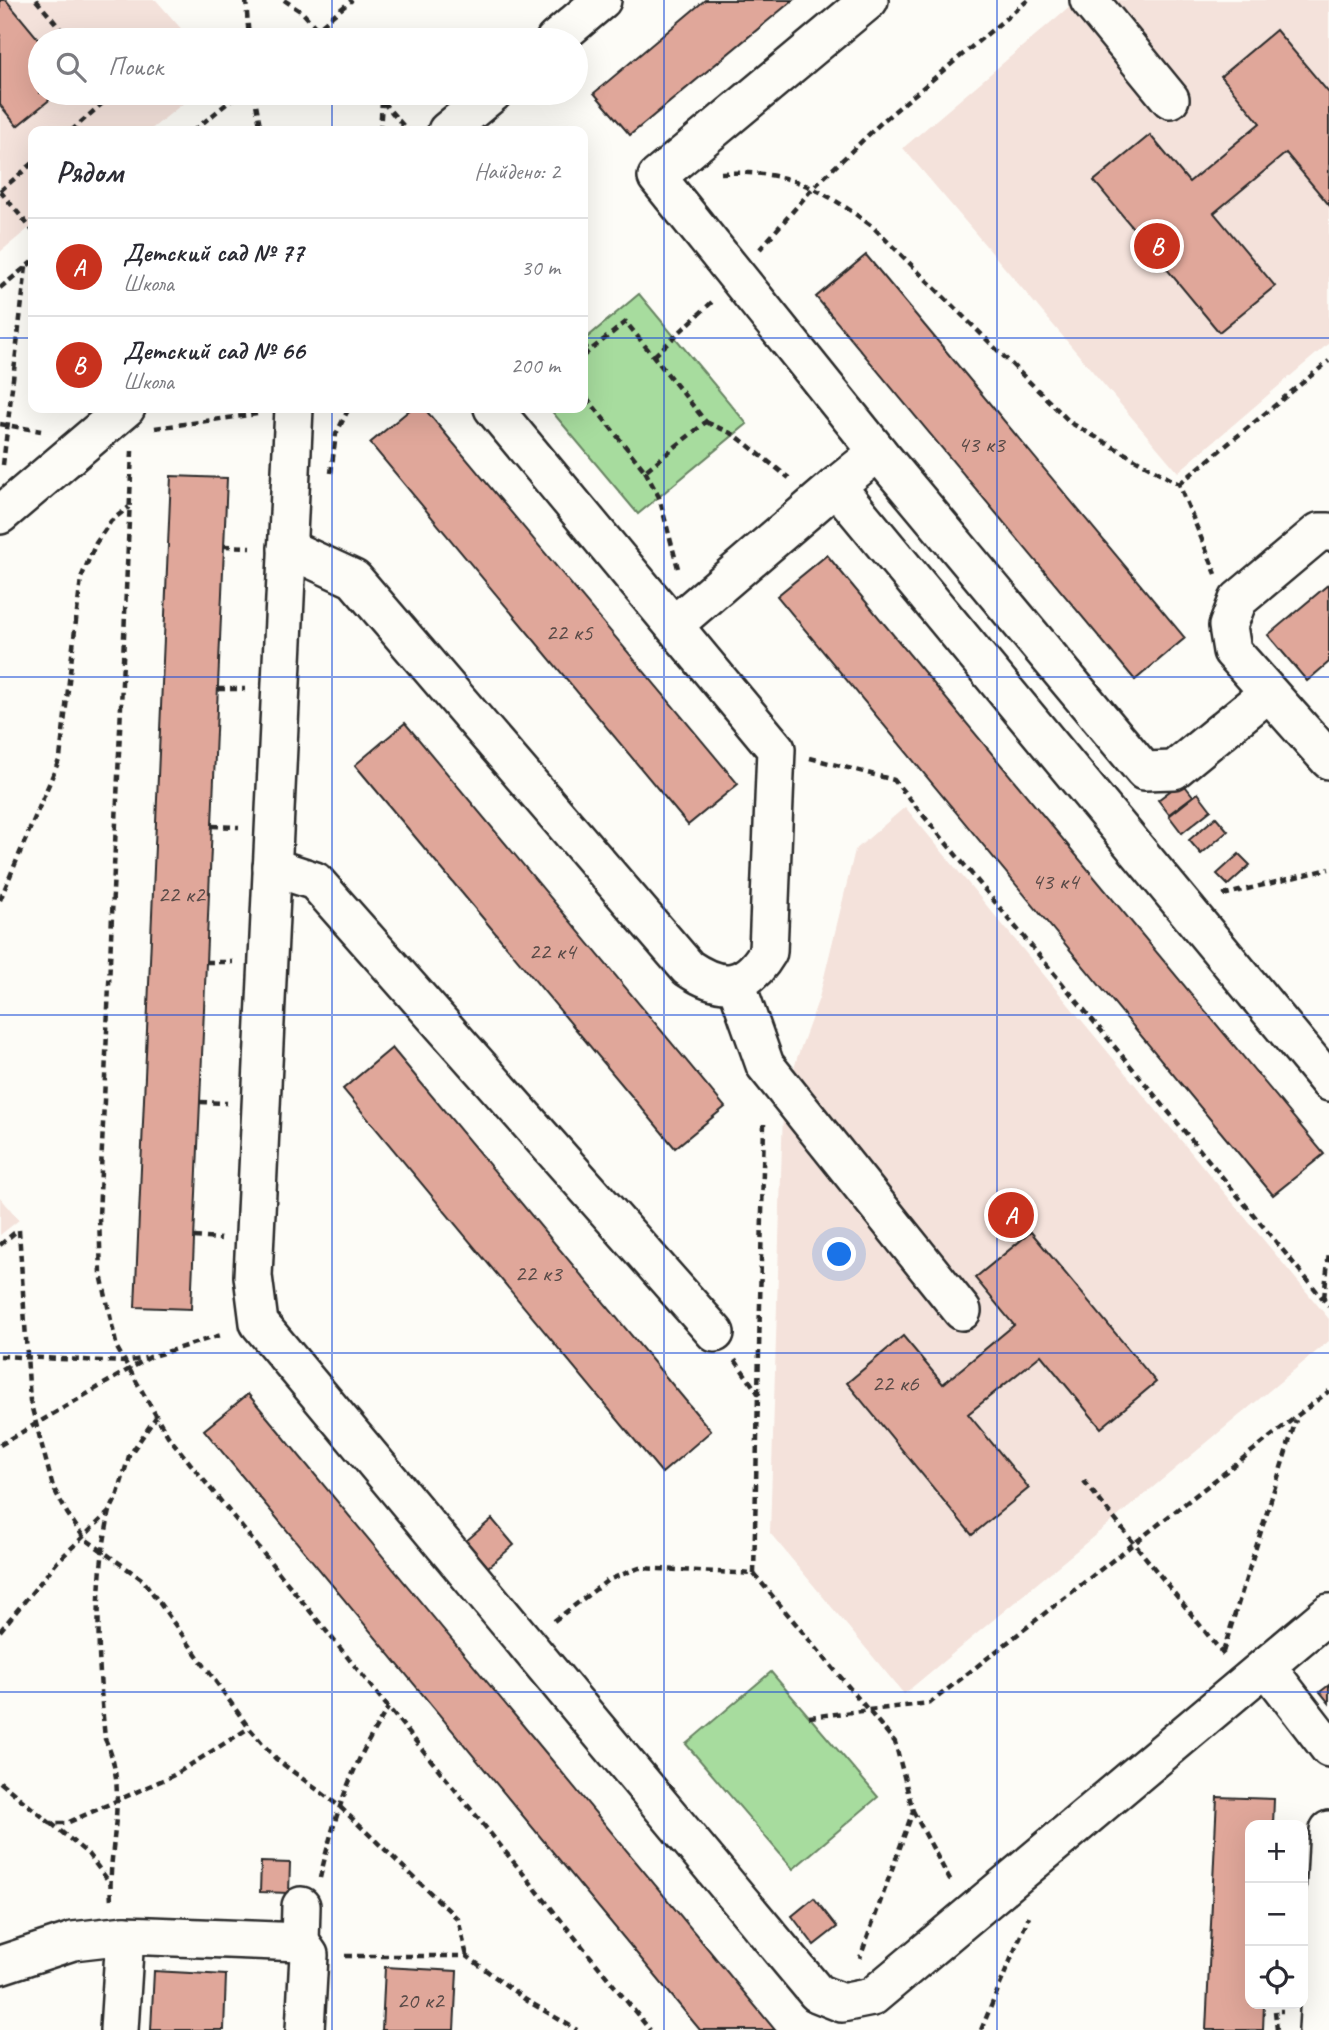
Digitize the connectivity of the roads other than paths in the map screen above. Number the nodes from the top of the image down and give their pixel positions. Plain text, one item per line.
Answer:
1 (602, 0) edge
2 (869, 0) edge
3 (1089, 0) edge
4 (569, 28) edge
5 (1170, 99) dead end
6 (478, 105) edge
7 (453, 126) edge
8 (281, 413) edge
9 (498, 413) edge
10 (136, 419) edge
11 (878, 452) junction
12 (827, 494) junction
13 (0, 515) edge
14 (1329, 532) edge
15 (287, 548) junction
16 (682, 618) junction
17 (1268, 693) junction
18 (1329, 760) edge
19 (1144, 771) junction
20 (1098, 805) junction
21 (272, 867) junction
22 (736, 983) junction
23 (1329, 1082) edge
24 (962, 1311) dead end
25 (715, 1333) dead end
26 (1329, 1613) edge
27 (1256, 1674) junction
28 (1329, 1748) edge
29 (1329, 1830) edge
30 (119, 1936) junction
31 (0, 1965) edge
32 (119, 2030) edge
33 (305, 2030) edge
34 (1318, 2030) edge

1 - 4 lane
2 - 11 lane
3 - 5 lane
6 - 7 lane
8 - 15 lane
9 - 16 lane
10 - 13 lane
11 - 12 lane
11 - 19 lane
12 - 16 lane
12 - 20 lane
14 - 17 lane
15 - 21 lane
15 - 22 lane
16 - 22 lane
17 - 18 lane
17 - 19 lane
19 - 20 lane
20 - 23 lane
21 - 25 lane
21 - 27 lane
22 - 24 lane
26 - 27 lane
27 - 28 lane
29 - 34 lane
30 - 31 lane
30 - 32 lane
30 - 33 lane

